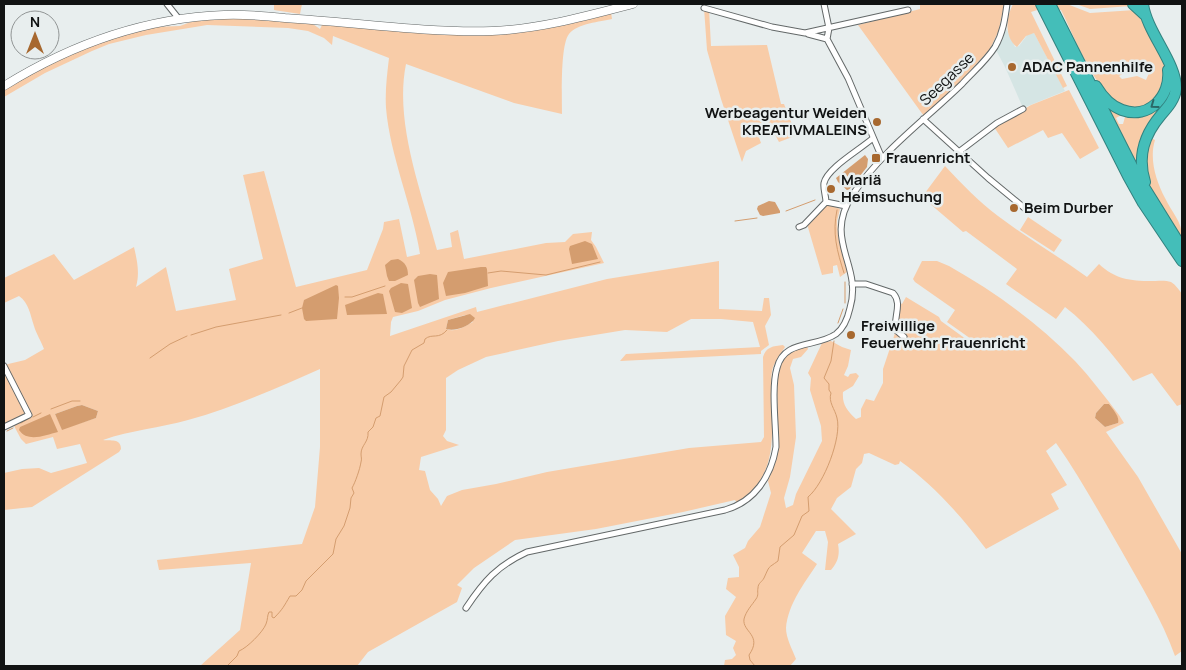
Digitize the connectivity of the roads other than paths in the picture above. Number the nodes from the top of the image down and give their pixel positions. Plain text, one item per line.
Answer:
1 (166, 4) edge
2 (633, 4) edge
3 (824, 4) edge
4 (1007, 4) edge
5 (1133, 4) edge
6 (1143, 4) edge
7 (1047, 6) edge
8 (704, 8) dead end
9 (908, 10) dead end
10 (1145, 15) junction
11 (179, 19) junction
12 (829, 28) junction
13 (805, 33) junction
14 (827, 39) junction
15 (1075, 53) junction
16 (1168, 62) junction
17 (4, 86) edge
18 (1023, 109) dead end
19 (923, 119) junction
20 (873, 138) junction
21 (960, 151) junction
22 (882, 158) junction
23 (1150, 199) junction
24 (826, 202) junction
25 (846, 206) junction
26 (1028, 211) dead end
27 (799, 227) dead end
28 (1182, 248) edge
29 (1182, 260) edge
30 (852, 284) junction
31 (904, 337) dead end
32 (4, 366) edge
33 (4, 427) edge
34 (466, 608) dead end

1 - 11 street
2 - 11 main road
3 - 12 street
4 - 19 street, Seegasse
5 - 10 highway
6 - 10 highway
7 - 15 highway
7 - 29 highway
8 - 13 street
9 - 12 street
10 - 16 highway
11 - 17 main road
12 - 13 street
12 - 14 street
13 - 14 street
14 - 20 street
16 -> 15 highway
15 - 23 highway
16 - 23 highway
18 - 21 street
19 - 21 street
19 - 22 street, Seegasse
20 - 22 street
20 - 24 street
21 - 26 street
22 - 25 street, Seegasse
23 - 28 highway
24 - 25 street
24 - 27 street
25 - 30 street, Seegasse
30 - 31 street
30 - 34 street, Seegasse
32 - 33 street

